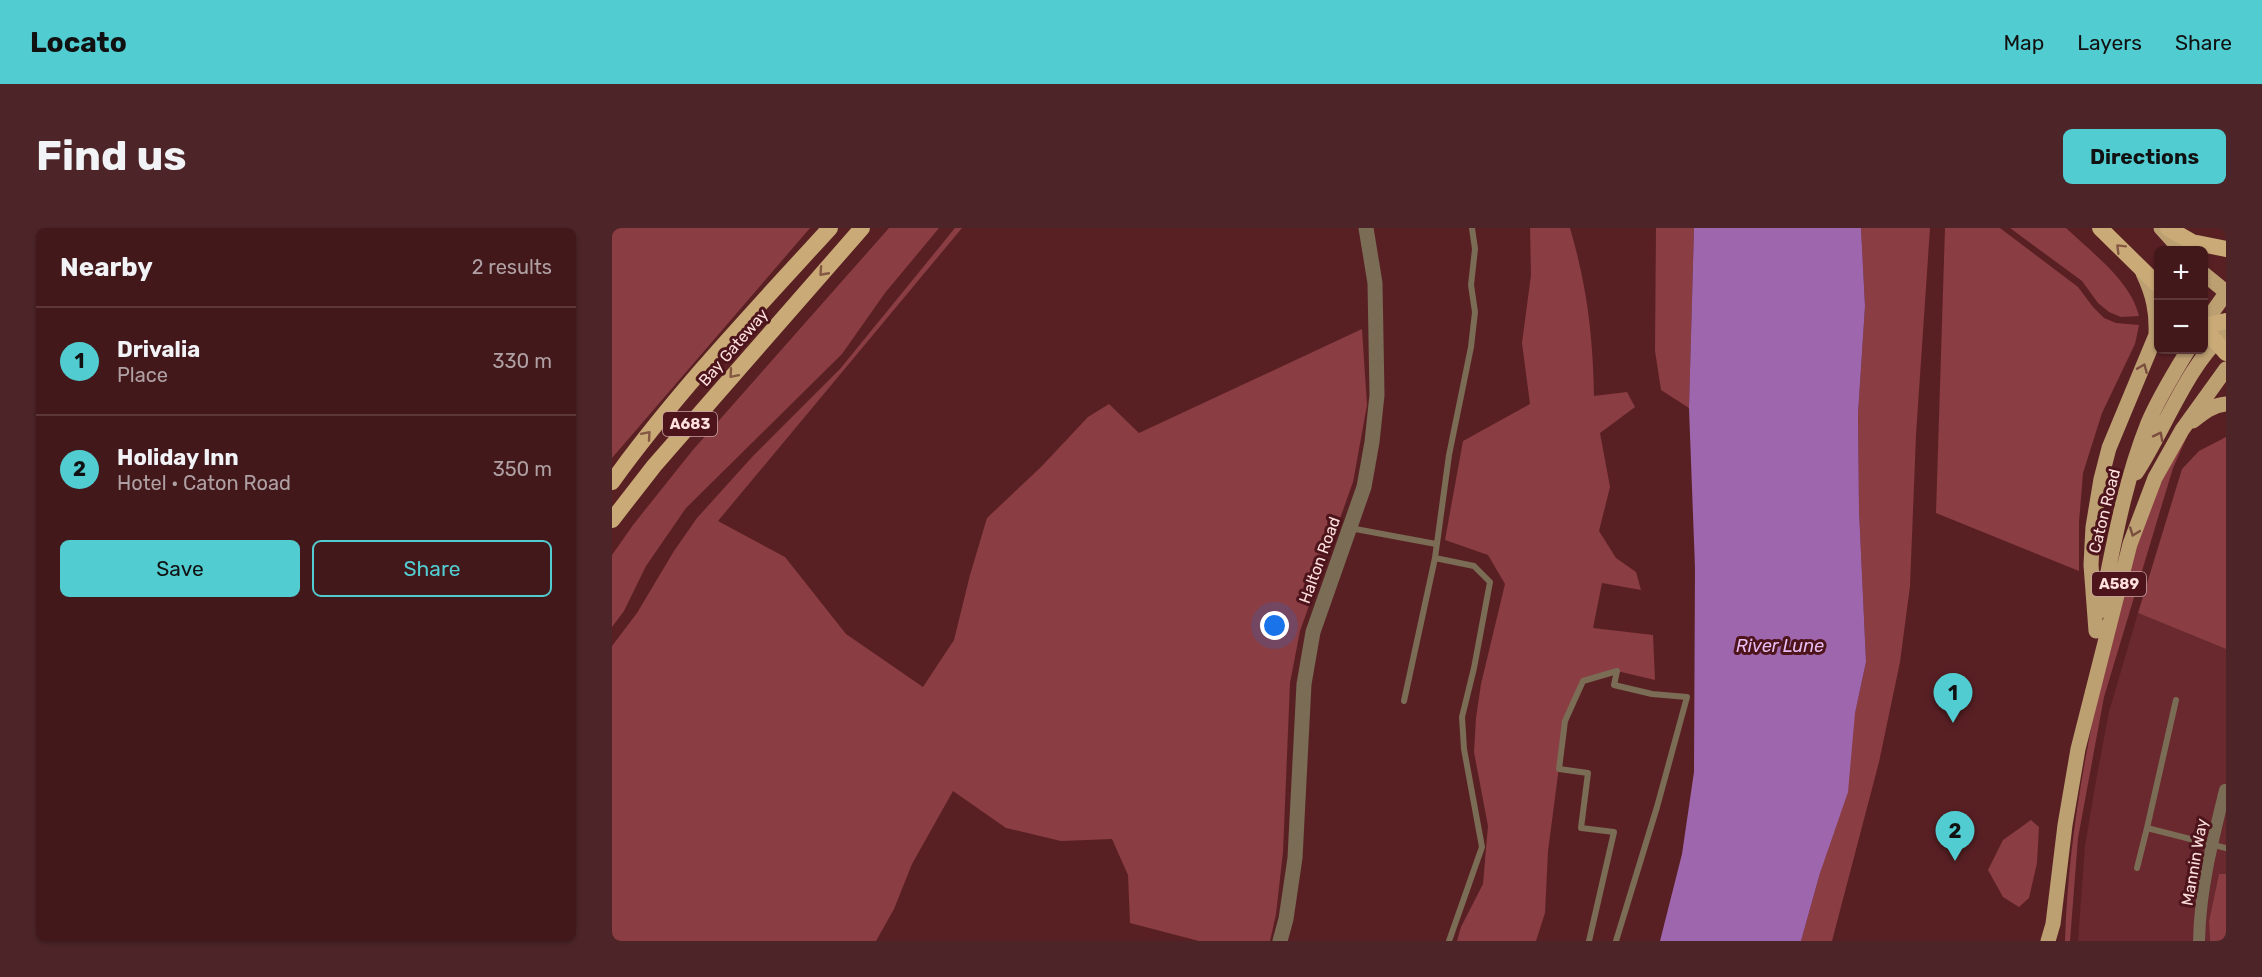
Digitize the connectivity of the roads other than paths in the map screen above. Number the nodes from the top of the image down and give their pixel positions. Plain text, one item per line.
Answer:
1 (830, 228) edge
2 (862, 228) edge
3 (1366, 228) edge
4 (1472, 228) edge
5 (2100, 228) edge
6 (2161, 228) edge
7 (2168, 228) edge
8 (2187, 246) edge
9 (2208, 248) edge
10 (2226, 249) edge
11 (2141, 268) junction
12 (2208, 277) edge
13 (2154, 281) edge
14 (2226, 293) edge
15 (2208, 320) edge
16 (2226, 321) edge
17 (2208, 325) edge
18 (2208, 329) edge
19 (2223, 342) edge
20 (2185, 354) edge
21 (2226, 369) edge
22 (2226, 404) edge
23 (2182, 430) junction
24 (612, 482) edge
25 (2128, 486) junction
26 (612, 520) edge
27 (1349, 528) junction
28 (1436, 544) junction
29 (1435, 558) junction
30 (2096, 631) junction
31 (2091, 692) junction
32 (2176, 700) dead end
33 (1404, 701) dead end
34 (2225, 790) edge
35 (2147, 828) junction
36 (2211, 844) junction
37 (2226, 848) edge
38 (2137, 868) dead end
39 (2053, 924) junction
40 (1280, 941) edge
41 (1449, 941) edge
42 (1589, 941) edge
43 (1616, 941) edge
44 (2048, 941) edge
45 (2056, 941) edge
46 (2199, 941) edge

24 -> 1 highway, Bay Gateway / A683
2 -> 26 highway, Bay Gateway / A683
3 - 27 street, Halton Road
4 - 28 lane
11 -> 5 highway
6 - 8 main road
7 - 8 highway
9 - 10 highway
11 - 13 highway
30 -> 11 main road
12 - 14 main road
14 - 15 main road
16 - 17 highway
18 - 19 highway
25 -> 19 main road
20 - 25 main road, Caton Road / A589
21 - 23 main road, Caton Road / A589
22 - 23 main road
23 -> 31 main road, Caton Road / A589
25 - 30 main road, Caton Road / A589
27 - 28 lane
27 - 40 street, Halton Road
28 - 29 lane
29 - 33 lane
29 - 41 lane
30 - 31 main road, Caton Road / A589
31 - 39 main road, Caton Road / A589
32 - 35 lane
34 - 36 street, Mannin Way
35 - 36 lane
35 - 38 lane
36 - 37 lane
36 - 46 street, Mannin Way
39 - 44 main road, Caton Road / A589
39 - 45 main road, Caton Road / A589
42 - 43 lane

